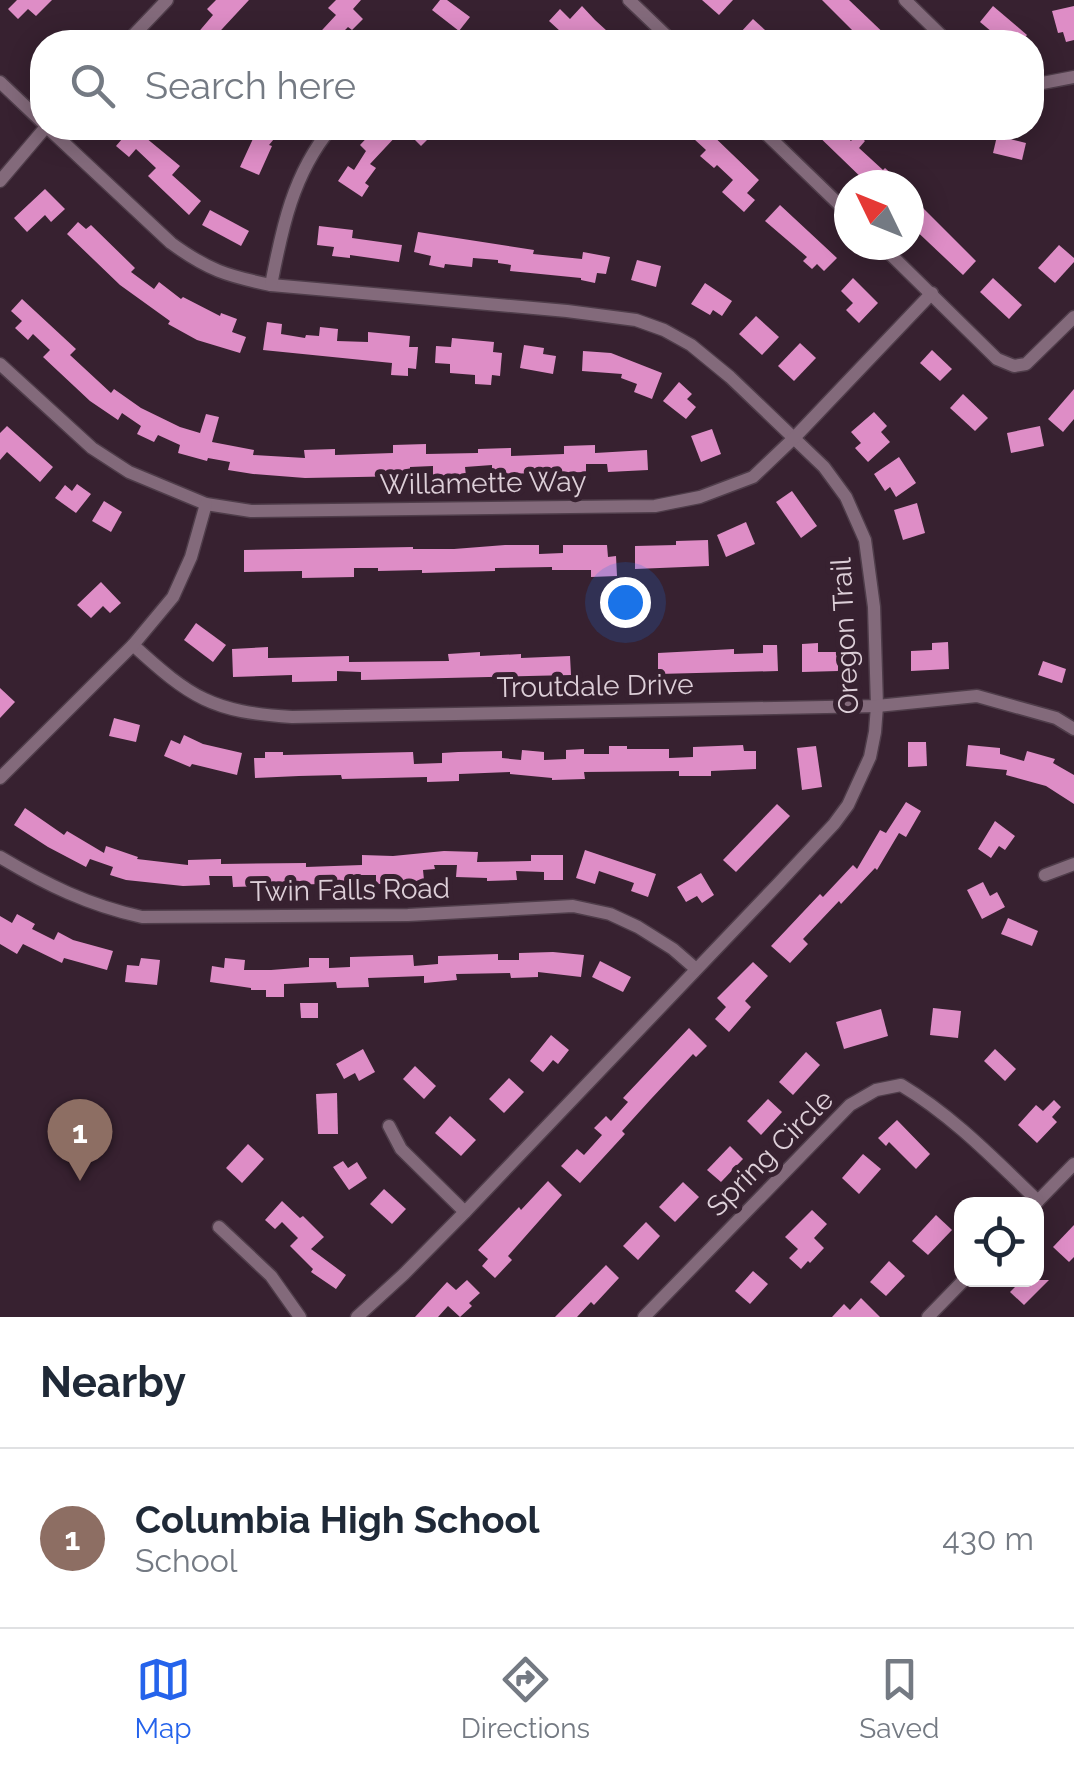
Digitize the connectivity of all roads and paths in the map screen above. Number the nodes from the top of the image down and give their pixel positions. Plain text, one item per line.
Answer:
1 (167, 0) edge
2 (905, 0) edge
3 (633, 1) edge
4 (138, 30) edge
5 (661, 30) edge
6 (936, 30) edge
7 (1074, 77) edge
8 (0, 82) edge
9 (1044, 83) edge
10 (30, 111) edge
11 (34, 140) edge
12 (60, 140) edge
13 (322, 140) edge
14 (772, 140) edge
15 (0, 181) edge
16 (834, 200) edge
17 (897, 260) edge
18 (271, 285) junction
19 (932, 294) junction
20 (1074, 317) edge
21 (0, 364) edge
22 (794, 438) junction
23 (206, 504) junction
24 (133, 645) junction
25 (876, 706) junction
26 (1074, 729) edge
27 (0, 778) edge
28 (0, 856) edge
29 (1074, 864) edge
30 (1046, 875) dead end
31 (696, 969) junction
32 (388, 1126) dead end
33 (1074, 1164) edge
34 (1031, 1197) edge
35 (1043, 1197) edge
36 (465, 1212) junction
37 (219, 1228) dead end
38 (957, 1287) edge
39 (300, 1317) edge
40 (356, 1317) edge
41 (644, 1317) edge
42 (928, 1317) edge

1 - 4 street
2 - 6 street
3 - 5 street
7 - 9 street
8 - 10 street, Oregon Trail
11 - 15 street
12 - 18 street, Oregon Trail
13 - 18 street
14 - 16 street
17 - 19 street
18 - 22 street, Oregon Trail
19 - 20 street
19 - 22 street, Willamette Way
21 - 23 street, Willamette Way
22 - 23 street, Willamette Way
22 - 25 street, Oregon Trail
23 - 24 street
24 - 25 street, Troutdale Drive
24 - 27 street
25 - 26 street, Troutdale Drive
25 - 31 street, Oregon Trail
28 - 31 street, Twin Falls Road
29 - 30 street
31 - 36 street, Oregon Trail
32 - 36 street
33 - 35 street
34 - 41 street, Spring Circle
36 - 40 street, Oregon Trail
37 - 39 street
38 - 42 street

